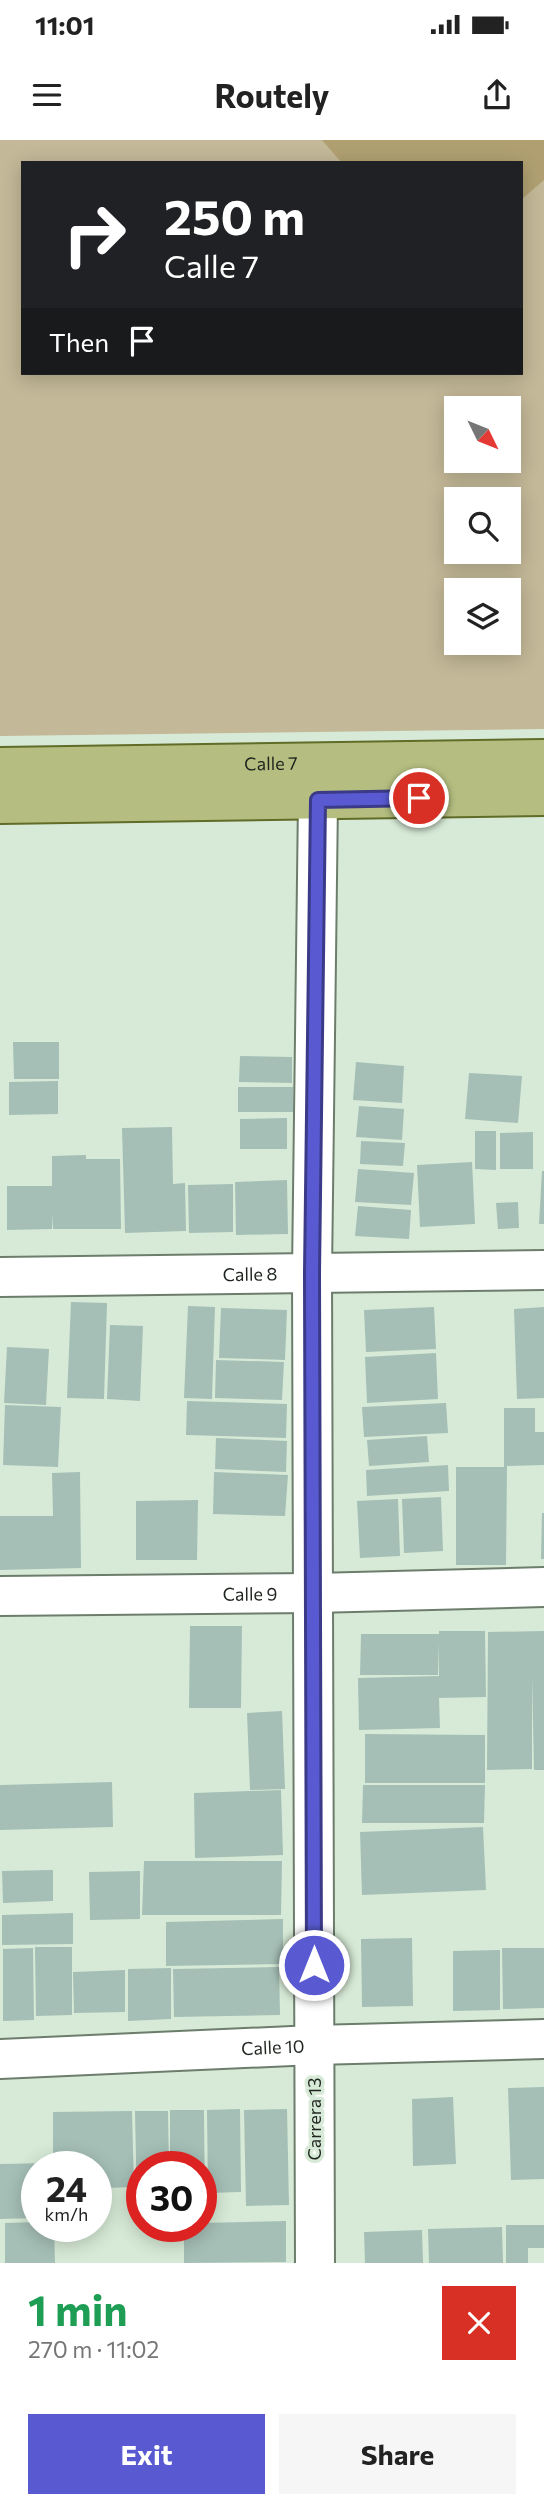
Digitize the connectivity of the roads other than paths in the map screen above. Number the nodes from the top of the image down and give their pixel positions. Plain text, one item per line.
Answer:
1 (544, 759) edge
2 (0, 767) edge
3 (544, 796) edge
4 (318, 800) junction
5 (0, 804) edge
6 (544, 1270) edge
7 (312, 1273) junction
8 (0, 1277) edge
9 (544, 1587) edge
10 (315, 1592) junction
11 (0, 1596) edge
12 (544, 2039) edge
13 (314, 2045) junction
14 (0, 2059) edge
15 (315, 2263) edge

1 - 2 main road, Calle 7
3 - 4 main road, Calle 7
4 - 5 main road, Calle 7
4 - 7 street, Carrera 13
6 - 7 street, Calle 8
7 - 8 street, Calle 8
7 - 10 street, Carrera 13
9 - 10 street, Calle 9
10 - 11 street, Calle 9
10 - 13 street, Carrera 13
12 - 13 street, Calle 10
13 - 14 street, Calle 10
13 - 15 street, Carrera 13

